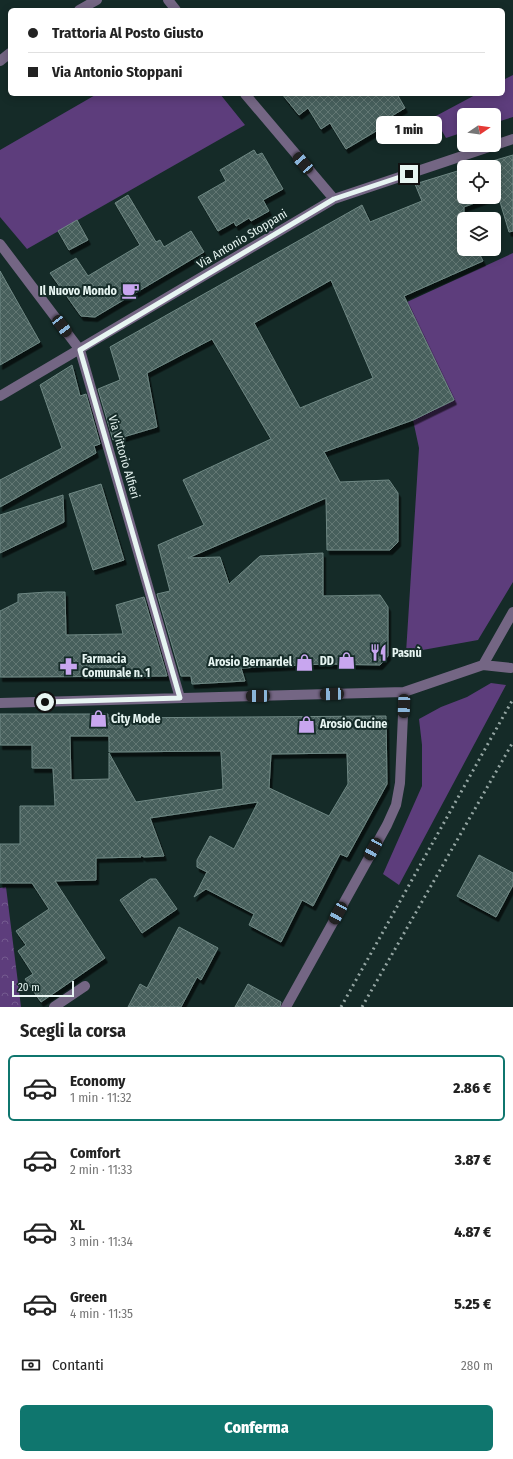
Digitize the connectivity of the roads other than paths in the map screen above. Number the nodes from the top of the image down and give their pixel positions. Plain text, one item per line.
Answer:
1 (97, 0) edge
2 (168, 0) edge
3 (83, 8) edge
4 (174, 8) edge
5 (8, 55) edge
6 (0, 61) edge
7 (247, 96) edge
8 (513, 139) edge
9 (334, 199) junction
10 (0, 244) edge
11 (80, 350) junction
12 (0, 396) edge
13 (513, 612) edge
14 (483, 665) junction
15 (511, 668) dead end
16 (404, 692) junction
17 (180, 698) junction
18 (0, 703) edge
19 (85, 986) dead end
20 (54, 1007) edge
21 (286, 1007) edge

1 - 3 street
2 - 4 street
5 - 6 street
7 - 9 street
8 - 9 street, Via Antonio Stoppani
9 - 11 street, Via Antonio Stoppani
10 - 11 street, Via Vittorio Alfieri
11 - 12 street, Via Antonio Stoppani
11 - 17 street, Via Vittorio Alfieri
13 - 14 street
14 - 15 street
14 - 16 street
16 - 17 street
16 - 21 street
17 - 18 street
19 - 20 street

